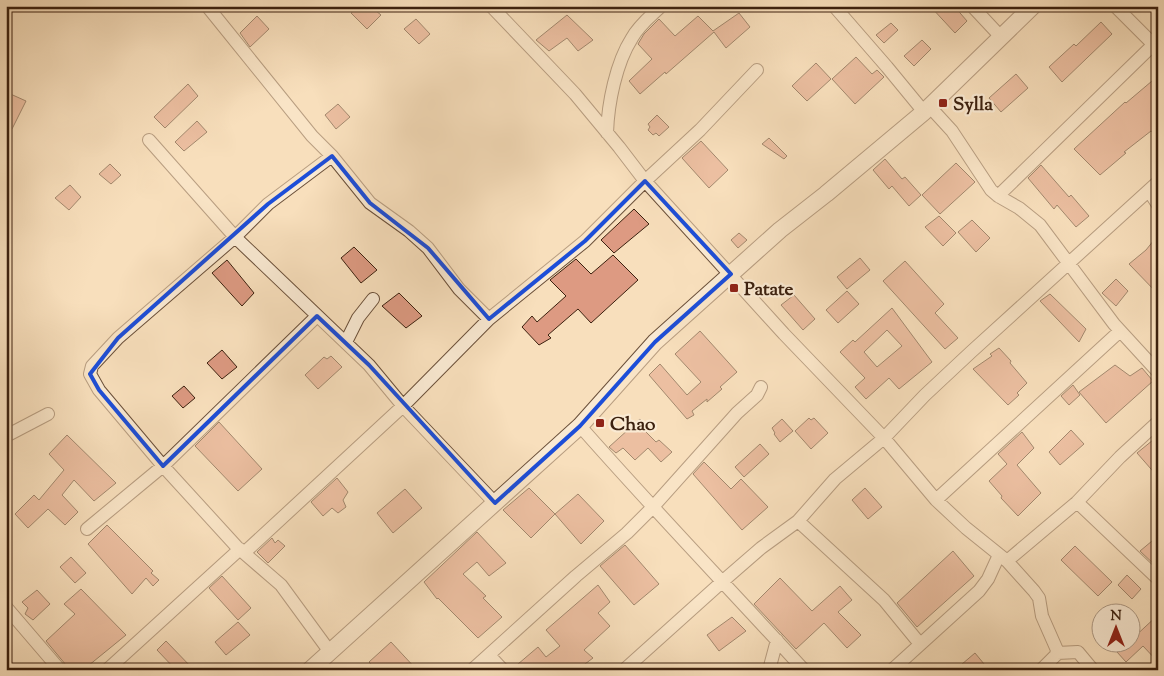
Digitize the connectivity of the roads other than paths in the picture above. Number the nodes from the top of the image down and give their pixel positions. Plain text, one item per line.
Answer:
1 (207, 6) edge
2 (661, 6) edge
3 (834, 6) edge
4 (972, 6) edge
5 (1033, 6) edge
6 (1115, 6) edge
7 (492, 7) edge
8 (1001, 36) junction
9 (1155, 47) edge
10 (757, 70) dead end
11 (927, 109) junction
12 (607, 132) junction
13 (149, 140) dead end
14 (332, 156) junction
15 (645, 181) junction
16 (1153, 186) edge
17 (998, 196) junction
18 (1158, 205) edge
19 (235, 237) junction
20 (1069, 262) junction
21 (731, 274) junction
22 (373, 299) dead end
23 (317, 316) junction
24 (488, 319) junction
25 (1120, 330) junction
26 (346, 342) junction
27 (1158, 372) edge
28 (761, 387) dead end
29 (403, 406) junction
30 (48, 414) dead end
31 (1158, 422) edge
32 (580, 426) junction
33 (6, 436) edge
34 (884, 438) junction
35 (163, 466) junction
36 (936, 500) junction
37 (1077, 502) junction
38 (494, 503) junction
39 (652, 508) junction
40 (798, 521) junction
41 (87, 529) dead end
42 (242, 551) junction
43 (1003, 558) junction
44 (1158, 579) edge
45 (722, 581) junction
46 (6, 607) edge
47 (777, 640) junction
48 (920, 644) junction
49 (330, 652) junction
50 (1057, 653) junction
51 (489, 655) junction
52 (56, 668) edge
53 (107, 670) edge
54 (310, 670) edge
55 (472, 670) edge
56 (503, 670) edge
57 (624, 670) edge
58 (769, 670) edge
59 (804, 670) edge
60 (892, 670) edge
61 (1041, 670) edge
62 (1093, 670) edge

1 - 14 street
2 - 12 street
3 - 11 street
4 - 8 street
5 - 8 street
6 - 9 street
7 - 12 street
8 - 11 street
9 - 17 street
10 - 15 street
11 - 17 street
11 - 21 street
12 - 15 street
13 - 19 street
14 - 19 street
14 - 24 street
15 - 21 street
15 - 24 street
16 - 18 street
16 - 20 street
17 - 20 street
19 - 23 street
19 - 35 street
20 - 25 street
20 - 34 street
21 - 32 street
21 - 34 street
22 - 26 street
23 - 26 street
23 - 35 street
24 - 29 street
25 - 27 street
25 - 36 street
26 - 29 street
28 - 39 street
29 - 38 street
29 - 42 street
30 - 33 street
31 - 37 street
32 - 38 street
32 - 39 street
34 - 36 street
34 - 40 street
35 - 41 street
35 - 42 street
36 - 43 street
37 - 43 street
37 - 44 street
38 - 49 street
39 - 45 street
39 - 51 street
40 - 45 street
40 - 48 street
42 - 49 street
42 - 53 street
43 - 48 street
43 - 50 street
45 - 47 street
45 - 57 street
46 - 52 street
47 - 58 street
47 - 59 street
48 - 60 street
49 - 54 street
50 - 61 street
50 - 62 street
51 - 55 street
51 - 56 street

